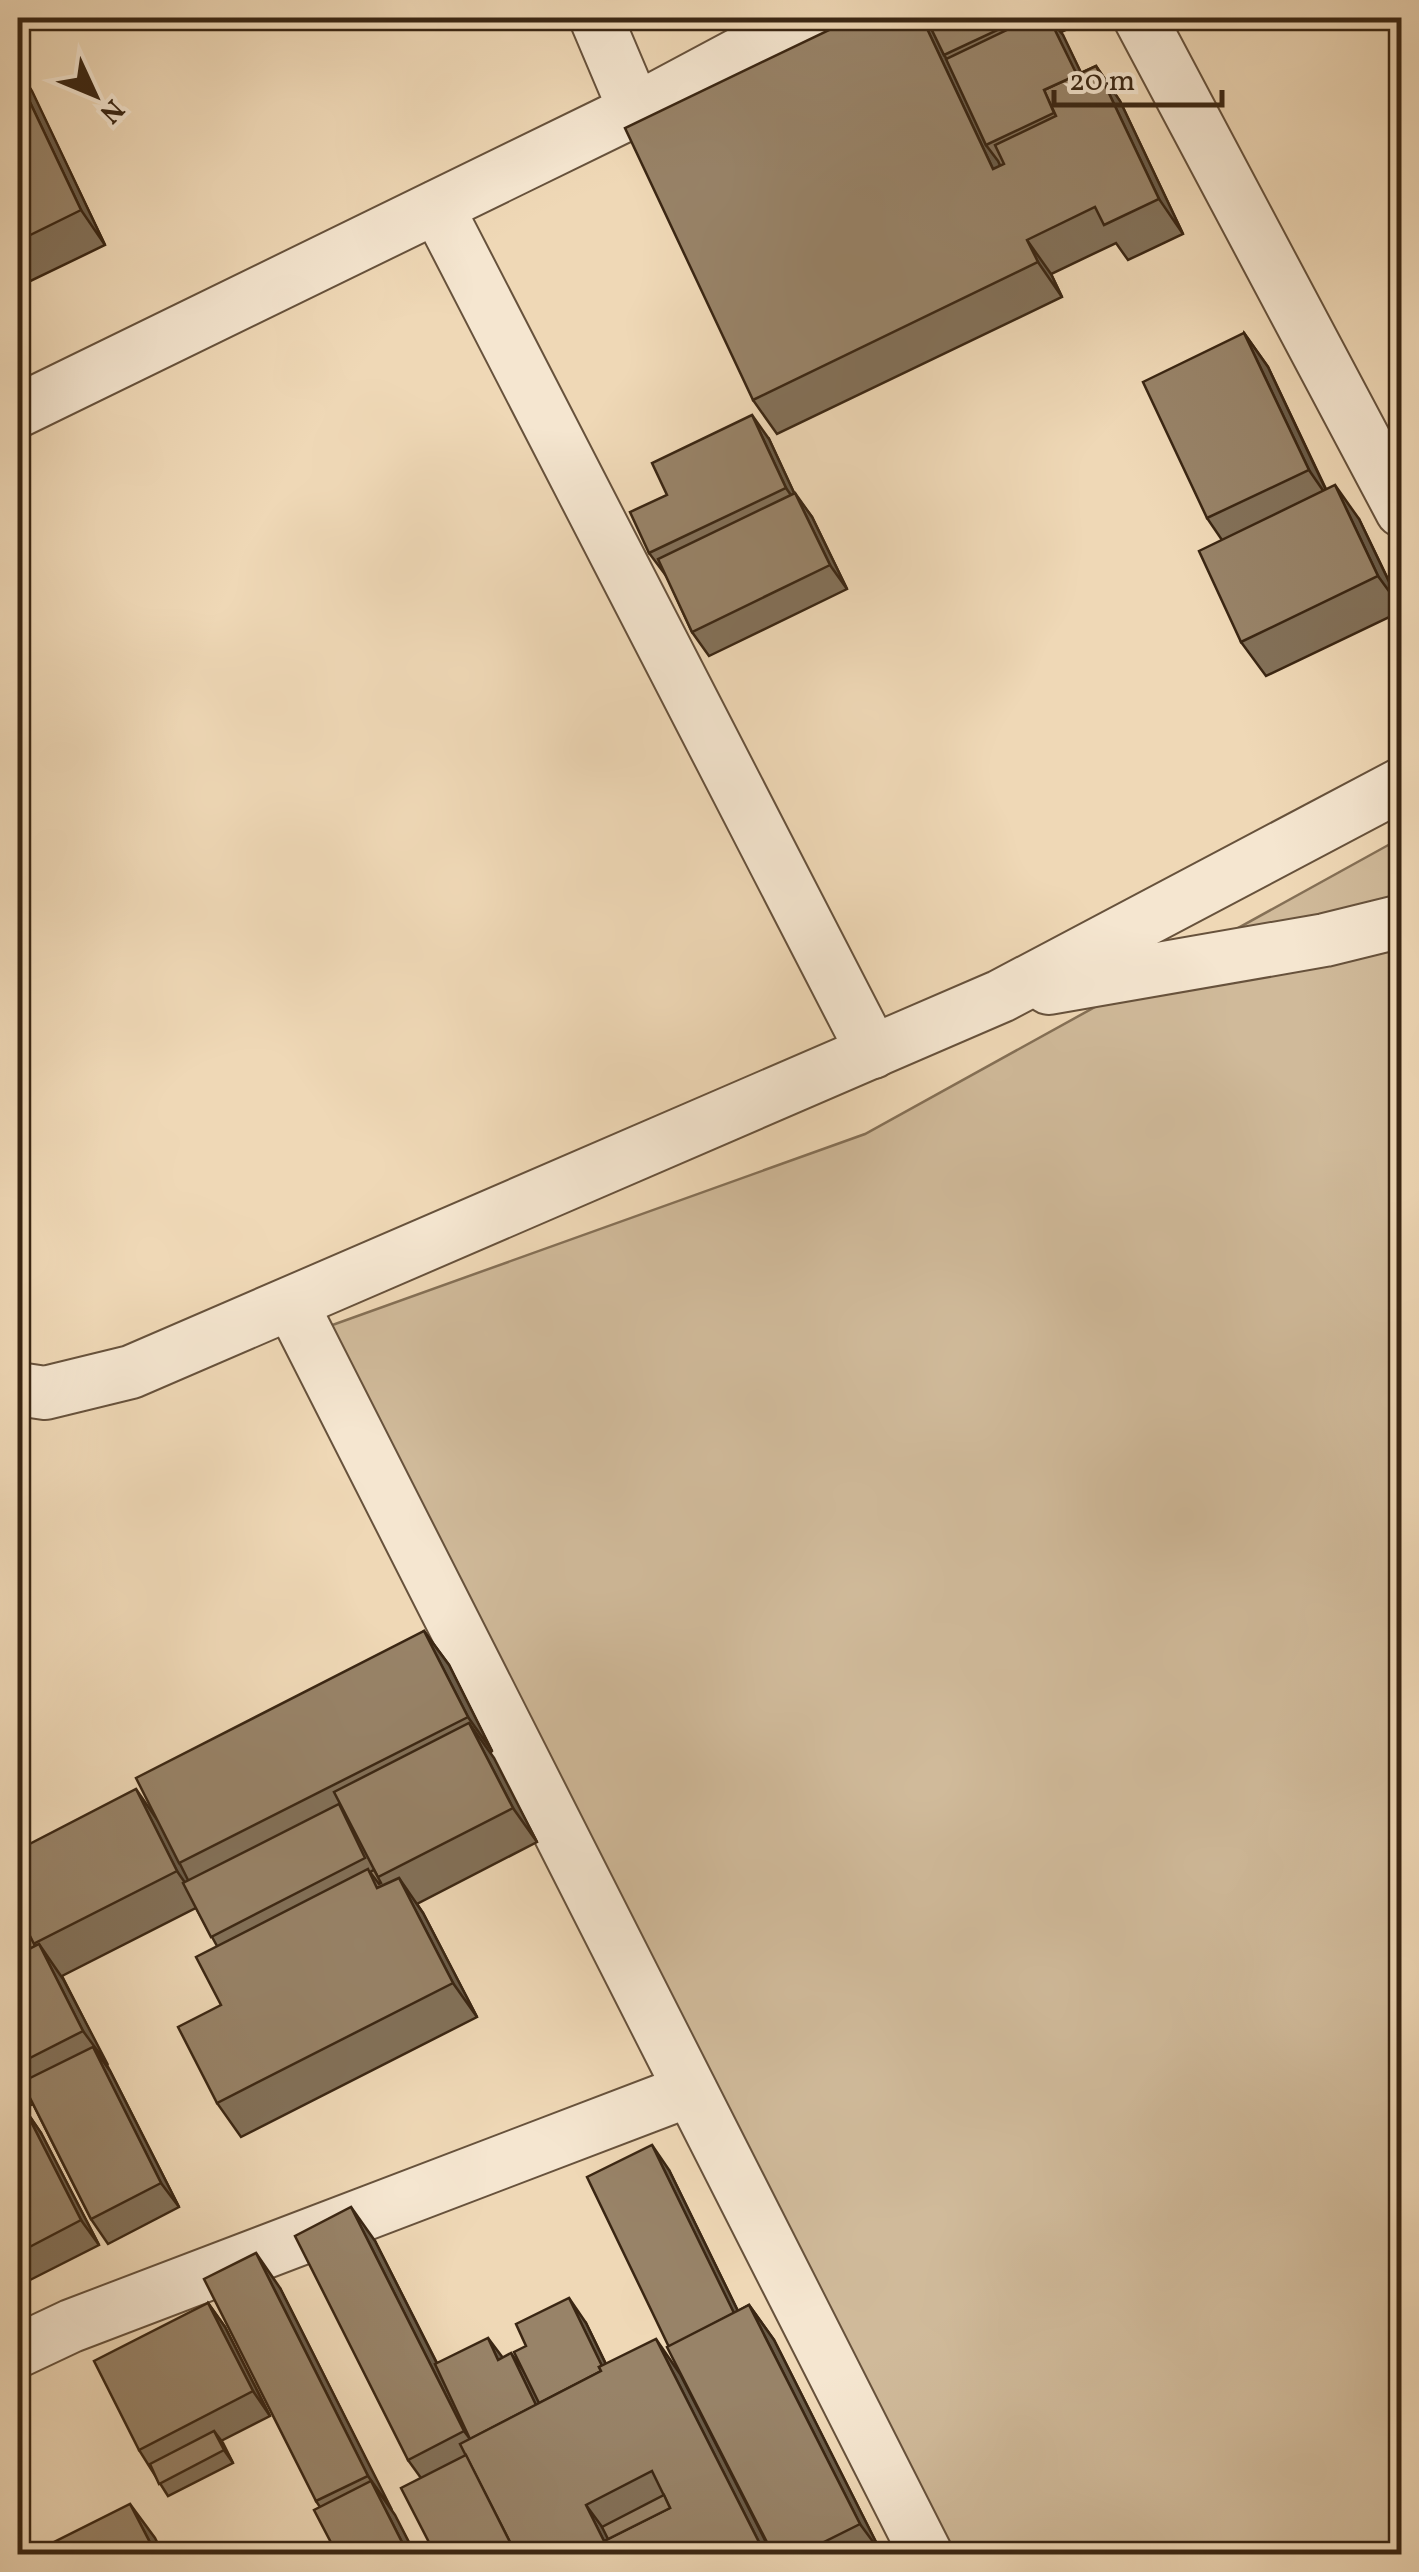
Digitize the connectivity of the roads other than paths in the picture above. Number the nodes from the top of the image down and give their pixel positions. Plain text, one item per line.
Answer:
1 (596, 18) edge
2 (807, 18) edge
3 (1140, 18) edge
4 (635, 110) junction
5 (436, 207) junction
6 (18, 411) edge
7 (1402, 510) edge
8 (1402, 784) edge
9 (1402, 921) edge
10 (1000, 996) junction
11 (873, 1052) junction
12 (292, 1305) junction
13 (18, 1389) edge
14 (690, 2090) junction
15 (18, 2351) edge
16 (926, 2554) edge

1 - 4 street
2 - 4 street
3 - 7 street
4 - 5 street
5 - 6 street
5 - 11 street
8 - 10 street
9 - 10 street
10 - 11 street
11 - 12 street
12 - 13 street
12 - 14 street
14 - 15 street
14 - 16 street

